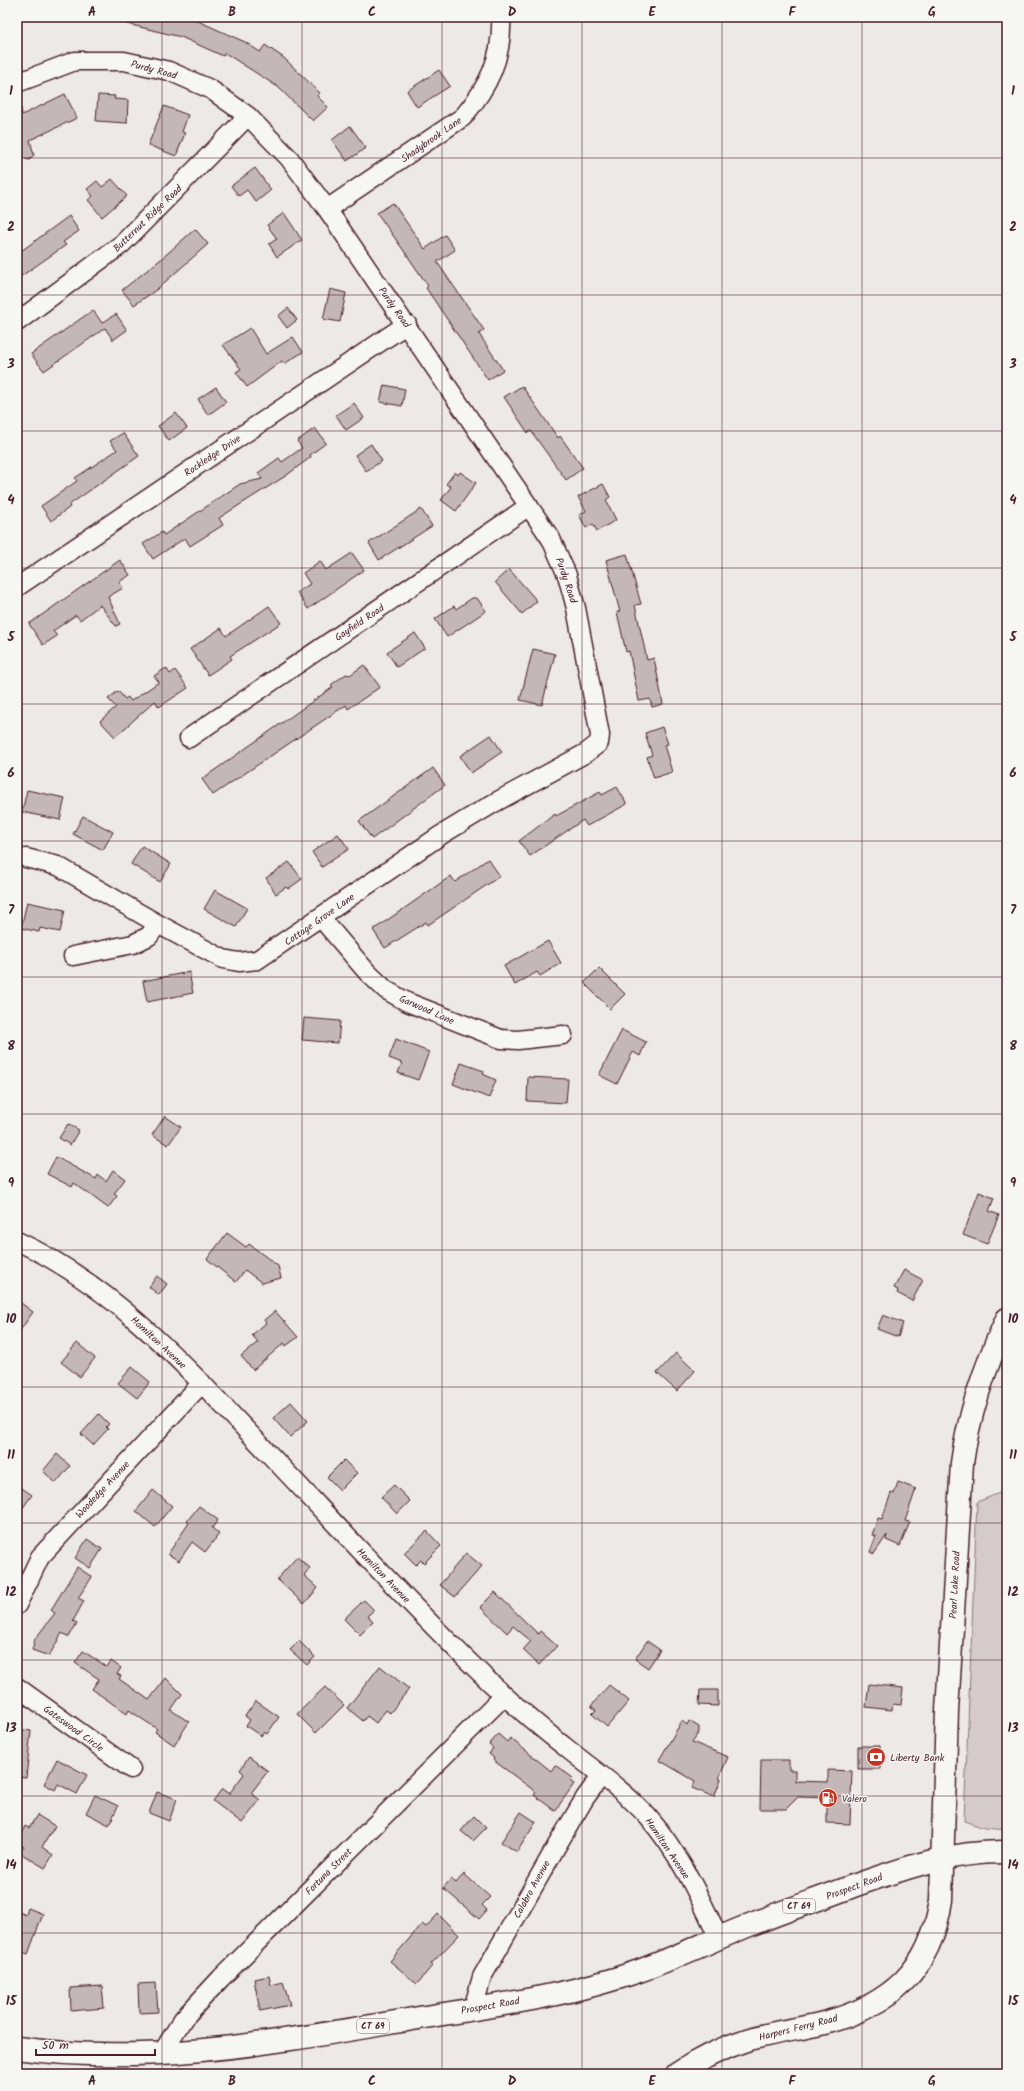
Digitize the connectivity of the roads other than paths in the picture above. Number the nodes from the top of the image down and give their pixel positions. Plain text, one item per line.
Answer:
1 (501, 17) edge
2 (17, 83) edge
3 (248, 116) junction
4 (327, 209) junction
5 (17, 322) edge
6 (406, 324) junction
7 (530, 506) junction
8 (17, 587) edge
9 (189, 738) dead end
10 (599, 743) joint
11 (26, 858) dead end
12 (321, 918) junction
13 (158, 924) junction
14 (74, 956) dead end
15 (563, 1035) dead end
16 (17, 1241) edge
17 (1007, 1319) edge
18 (202, 1383) junction
19 (17, 1605) edge
20 (17, 1687) edge
21 (504, 1696) junction
22 (131, 1769) dead end
23 (601, 1776) junction
24 (1007, 1852) edge
25 (942, 1858) junction
26 (719, 1938) junction
27 (473, 2009) junction
28 (17, 2048) edge
29 (162, 2053) junction
30 (677, 2074) edge

1 - 4 street, Shadybrook Lane
2 - 3 street, Purdy Road
3 - 4 street, Purdy Road
3 - 5 street, Butternut Ridge Road
4 - 6 street, Purdy Road
6 - 7 street, Purdy Road
6 - 8 street, Rockledge Drive
7 - 9 street, Gayfield Road
7 - 10 street, Purdy Road
10 - 12 street, Cottage Grove Lane
11 - 13 street, Cottage Grove Lane
12 - 13 street, Cottage Grove Lane
12 - 15 street, Garwood Lane
13 - 14 street
16 - 18 street, Hamilton Avenue
17 - 25 main road, Pearl Lake Road
18 - 19 street, Woodedge Avenue
18 - 21 street, Hamilton Avenue
20 - 22 street, Gateswood Circle
21 - 23 street, Hamilton Avenue
21 - 29 street, Fortuna Street
23 - 26 street, Hamilton Avenue
23 - 27 street, Calabro Avenue
24 - 25 main road, CT 69
25 - 26 main road, Prospect Road / CT 69
25 - 30 main road, Harpers Ferry Road
26 - 27 main road, Prospect Road / CT 69
27 - 29 main road, Prospect Road / CT 69
28 - 29 main road, Prospect Road / CT 69

